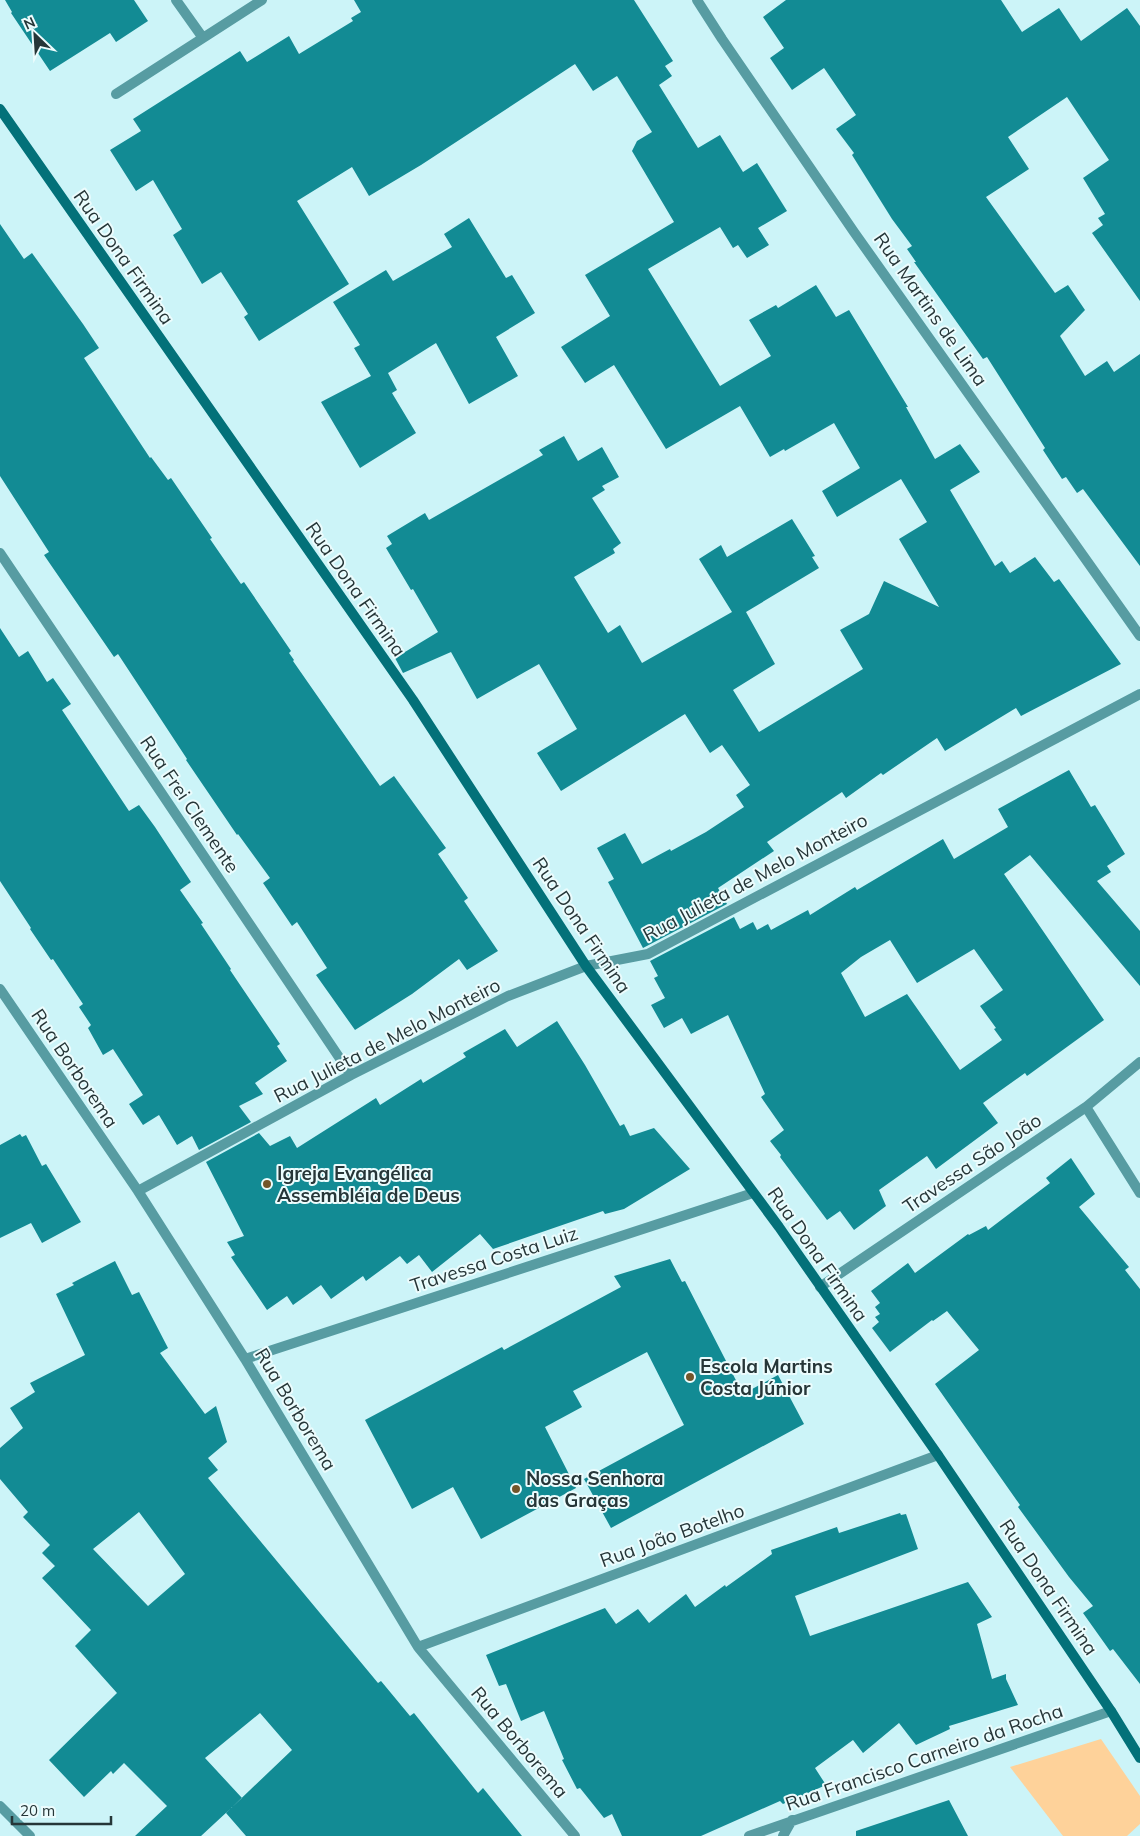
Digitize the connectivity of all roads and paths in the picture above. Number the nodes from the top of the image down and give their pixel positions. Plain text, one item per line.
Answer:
1 (176, 0) edge
2 (262, 0) edge
3 (697, 0) edge
4 (203, 38) junction
5 (116, 94) dead end
6 (0, 109) edge
7 (0, 553) edge
8 (1140, 636) edge
9 (1140, 694) edge
10 (586, 966) junction
11 (0, 989) edge
12 (1140, 1062) edge
13 (351, 1075) junction
14 (1086, 1107) junction
15 (138, 1191) junction
16 (753, 1193) junction
17 (1140, 1193) edge
18 (820, 1287) junction
19 (245, 1359) junction
20 (938, 1454) junction
21 (418, 1647) junction
22 (1111, 1711) junction
23 (1140, 1758) edge
24 (0, 1806) edge
25 (792, 1820) junction
26 (30, 1836) edge
27 (575, 1836) edge
28 (749, 1836) edge
29 (783, 1836) edge

1 - 4 street
2 - 4 street
3 - 8 street, Rua Martins de Lima
4 - 5 street
6 - 10 street, Rua Dona Firmina
7 - 13 street, Rua Frei Clemente
9 - 10 street, Rua Julieta de Melo Monteiro
10 - 13 street, Rua Julieta de Melo Monteiro
10 - 16 street, Rua Dona Firmina
11 - 15 street, Rua Borborema
12 - 14 street, Travessa São João
13 - 15 street, Rua Julieta de Melo Monteiro
14 - 17 street
14 - 18 street, Travessa São João
15 - 19 street, Rua Borborema
16 - 18 street, Rua Dona Firmina
16 - 19 street, Travessa Costa Luiz
18 - 20 street, Rua Dona Firmina
19 - 21 street, Rua Borborema
20 - 21 street, Rua João Botelho
20 - 22 street, Rua Dona Firmina
21 - 27 street, Rua Borborema
22 - 23 street, Rua Dona Firmina
22 - 25 street, Rua Francisco Carneiro da Rocha
24 - 26 street
25 - 28 street, Rua Francisco Carneiro da Rocha
25 - 29 street

